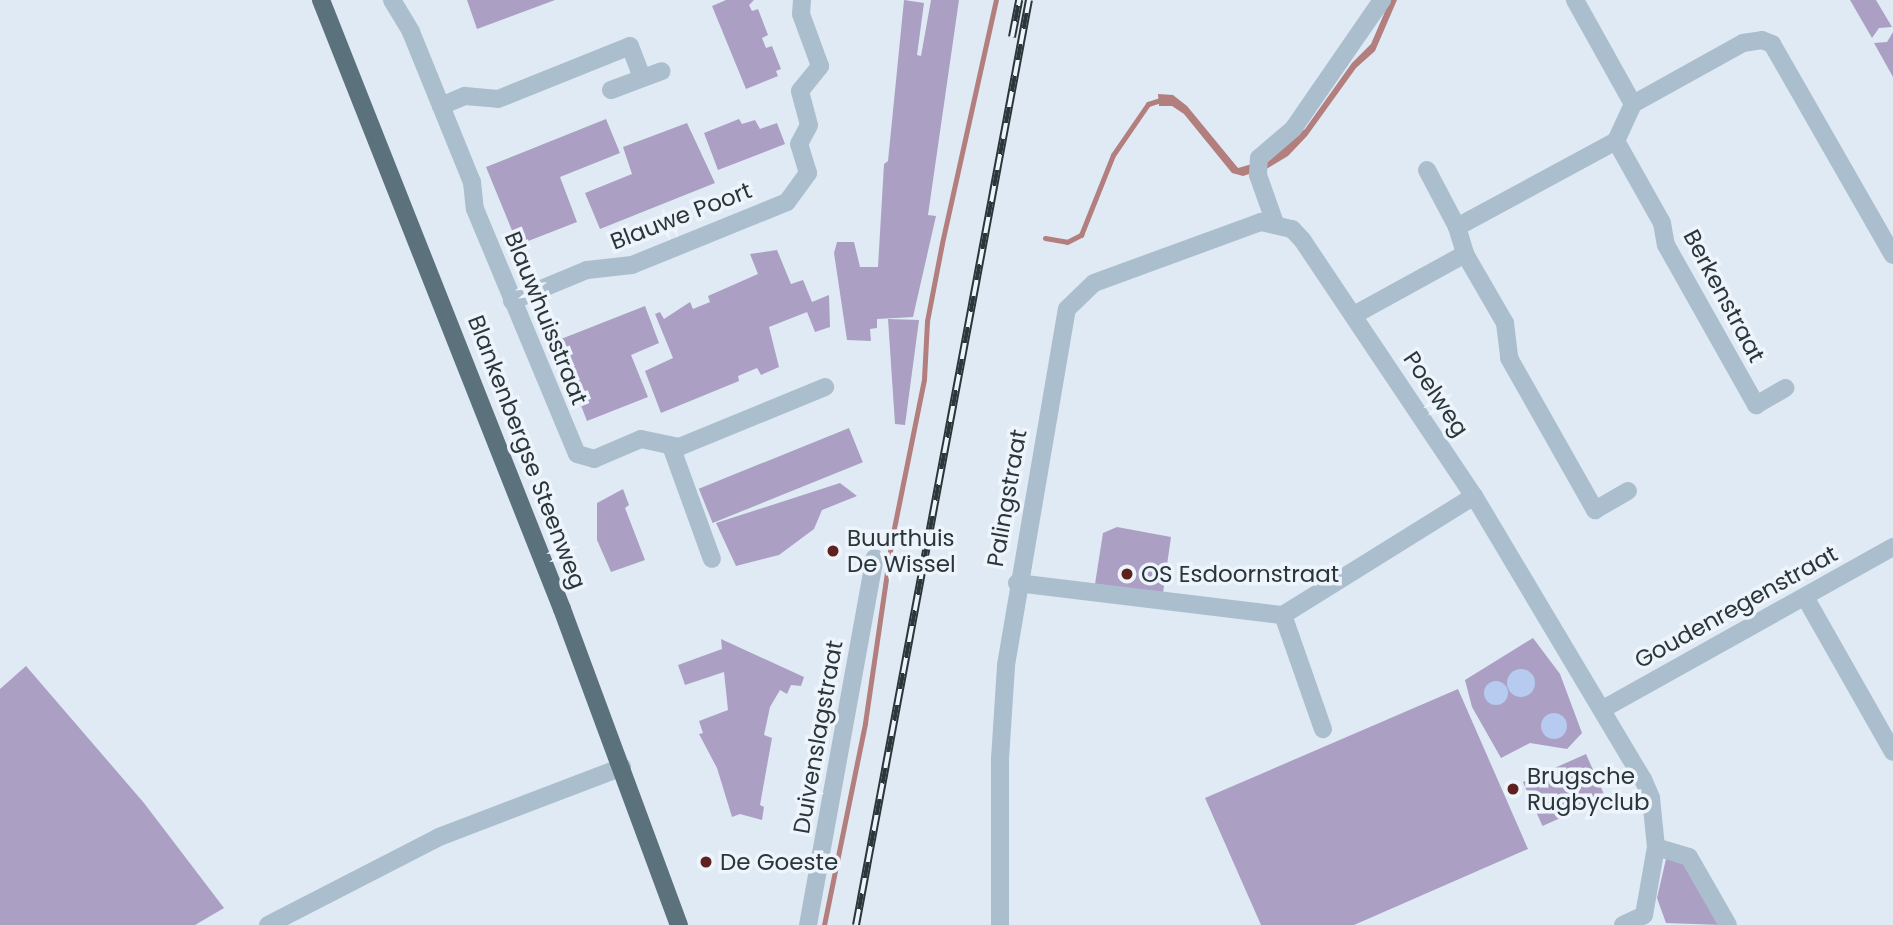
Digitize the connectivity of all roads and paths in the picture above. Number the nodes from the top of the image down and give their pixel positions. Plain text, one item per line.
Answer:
1 (321, 0) edge
2 (392, 0) edge
3 (802, 0) edge
4 (1382, 0) edge
5 (1575, 0) edge
6 (662, 71) dead end
7 (642, 78) junction
8 (611, 90) dead end
9 (1633, 104) junction
10 (441, 106) junction
11 (1616, 141) junction
12 (1427, 170) dead end
13 (1275, 223) junction
14 (1457, 227) junction
15 (1465, 254) junction
16 (1893, 256) edge
17 (512, 300) junction
18 (1354, 316) junction
19 (825, 387) dead end
20 (1786, 388) dead end
21 (671, 446) junction
22 (1628, 491) dead end
23 (1474, 496) junction
24 (1893, 547) edge
25 (875, 558) dead end
26 (712, 559) dead end
27 (1017, 583) junction
28 (1805, 597) junction
29 (1283, 615) junction
30 (1603, 709) junction
31 (1323, 730) dead end
32 (1893, 752) edge
33 (622, 767) junction
34 (1656, 847) junction
35 (1649, 920) edge
36 (268, 925) edge
37 (679, 925) edge
38 (808, 925) edge
39 (1000, 925) edge
40 (1623, 925) edge
41 (1728, 925) edge

1 - 33 main road, Blankenbergse Steenweg
2 - 10 street, Blauwhuisstraat
3 - 17 street, Blauwe Poort
4 - 13 street
5 - 9 street
6 - 7 street
7 - 8 street
7 - 10 street
9 - 11 street
9 - 16 street
10 - 17 street, Blauwhuisstraat
11 - 14 street
11 - 20 street, Berkenstraat
12 - 14 street
13 - 18 street, Poelweg
13 - 27 street, Palingstraat
14 - 15 street
15 - 18 street
15 - 22 street
17 - 21 street, Blauwhuisstraat
18 - 23 street, Poelweg
19 - 21 street, Blauwhuisstraat
21 - 26 street
23 - 29 street
23 - 30 street, Poelweg
24 - 28 street, Goudenregenstraat
25 - 38 street, Duivenslagstraat
27 - 29 street
27 - 39 street, Palingstraat
28 - 30 street, Goudenregenstraat
28 - 32 street
29 - 31 street
30 - 34 street, Poelweg
33 - 36 street
33 - 37 main road, Blankenbergse Steenweg
34 - 35 street, Poelweg
34 - 41 street
35 - 40 street

